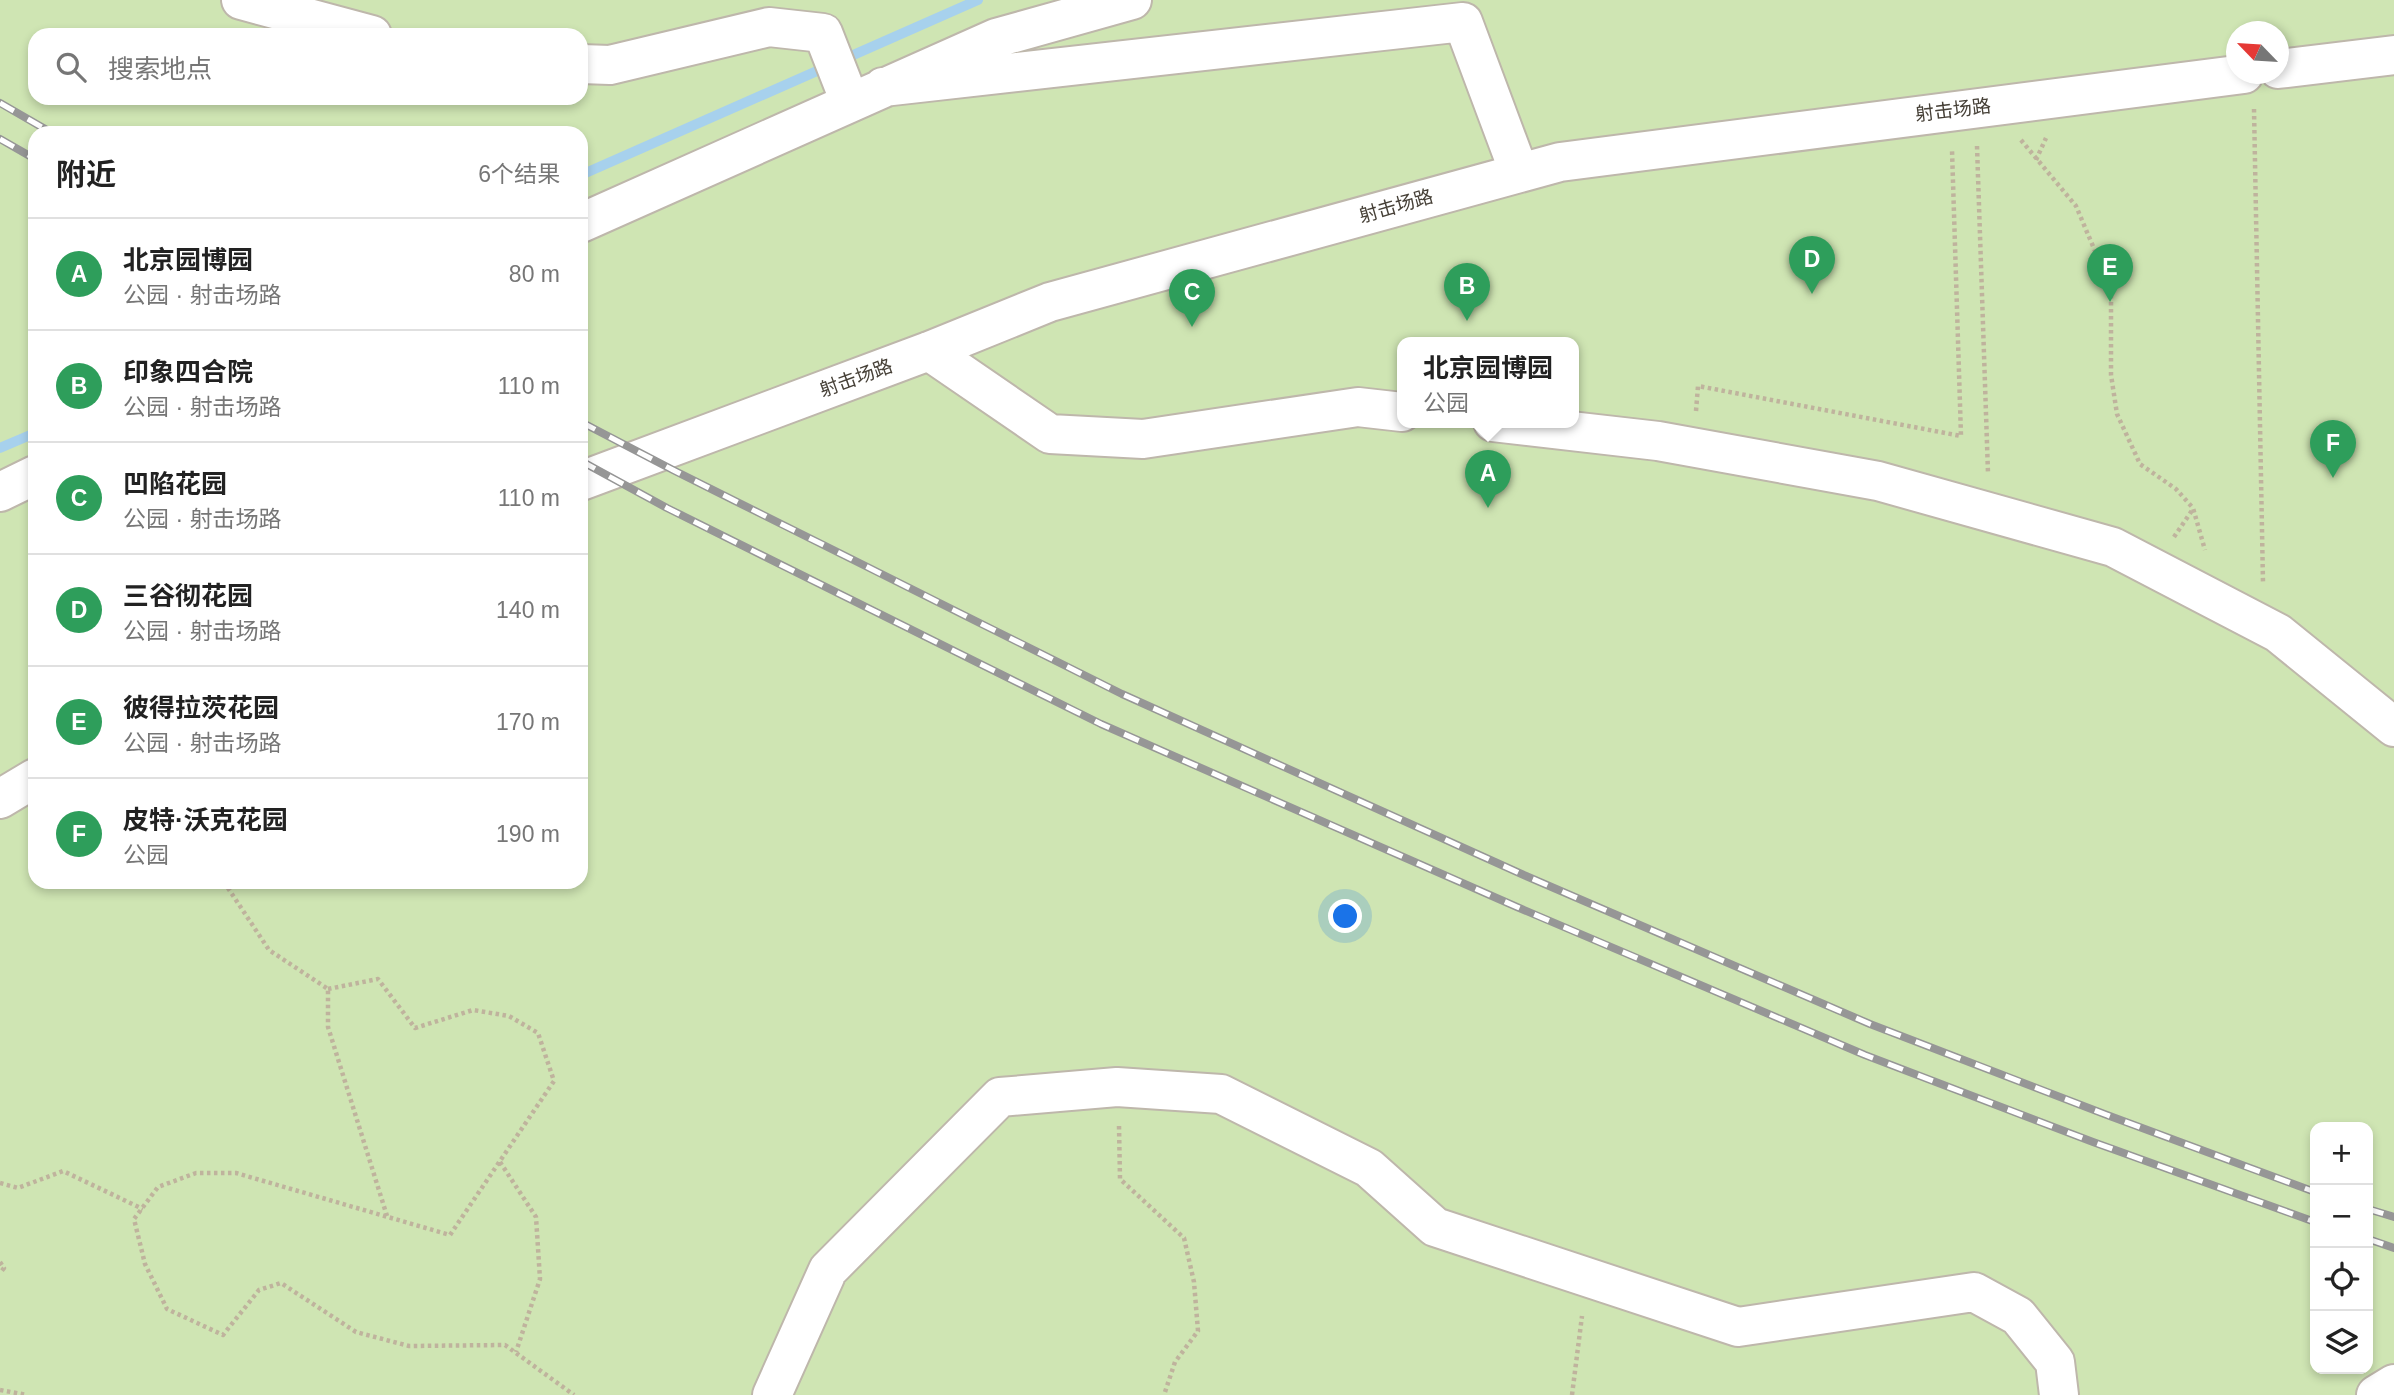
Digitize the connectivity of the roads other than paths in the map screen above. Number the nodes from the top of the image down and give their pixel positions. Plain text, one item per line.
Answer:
1 (241, 0) edge
2 (1132, 0) edge
3 (346, 28) edge
4 (2394, 55) edge
5 (588, 64) edge
6 (2289, 68) edge
7 (2249, 87) edge
8 (867, 95) junction
9 (1519, 172) junction
10 (588, 220) edge
11 (929, 351) junction
12 (1397, 411) edge
13 (1545, 428) edge
14 (28, 478) edge
15 (588, 478) edge
16 (0, 492) edge
17 (2394, 727) edge
18 (28, 782) edge
19 (0, 799) edge
20 (2394, 1384) edge
21 (772, 1395) edge
22 (2059, 1395) edge
23 (2376, 1395) edge

1 - 3 street
2 - 8 street
4 - 6 street
5 - 8 street
7 - 9 street, 射击场路
8 - 9 street
8 - 10 street
9 - 11 street, 射击场路
11 - 12 street
11 - 15 street, 射击场路
13 - 17 street
14 - 16 street
18 - 19 street
20 - 23 street
21 - 22 street

